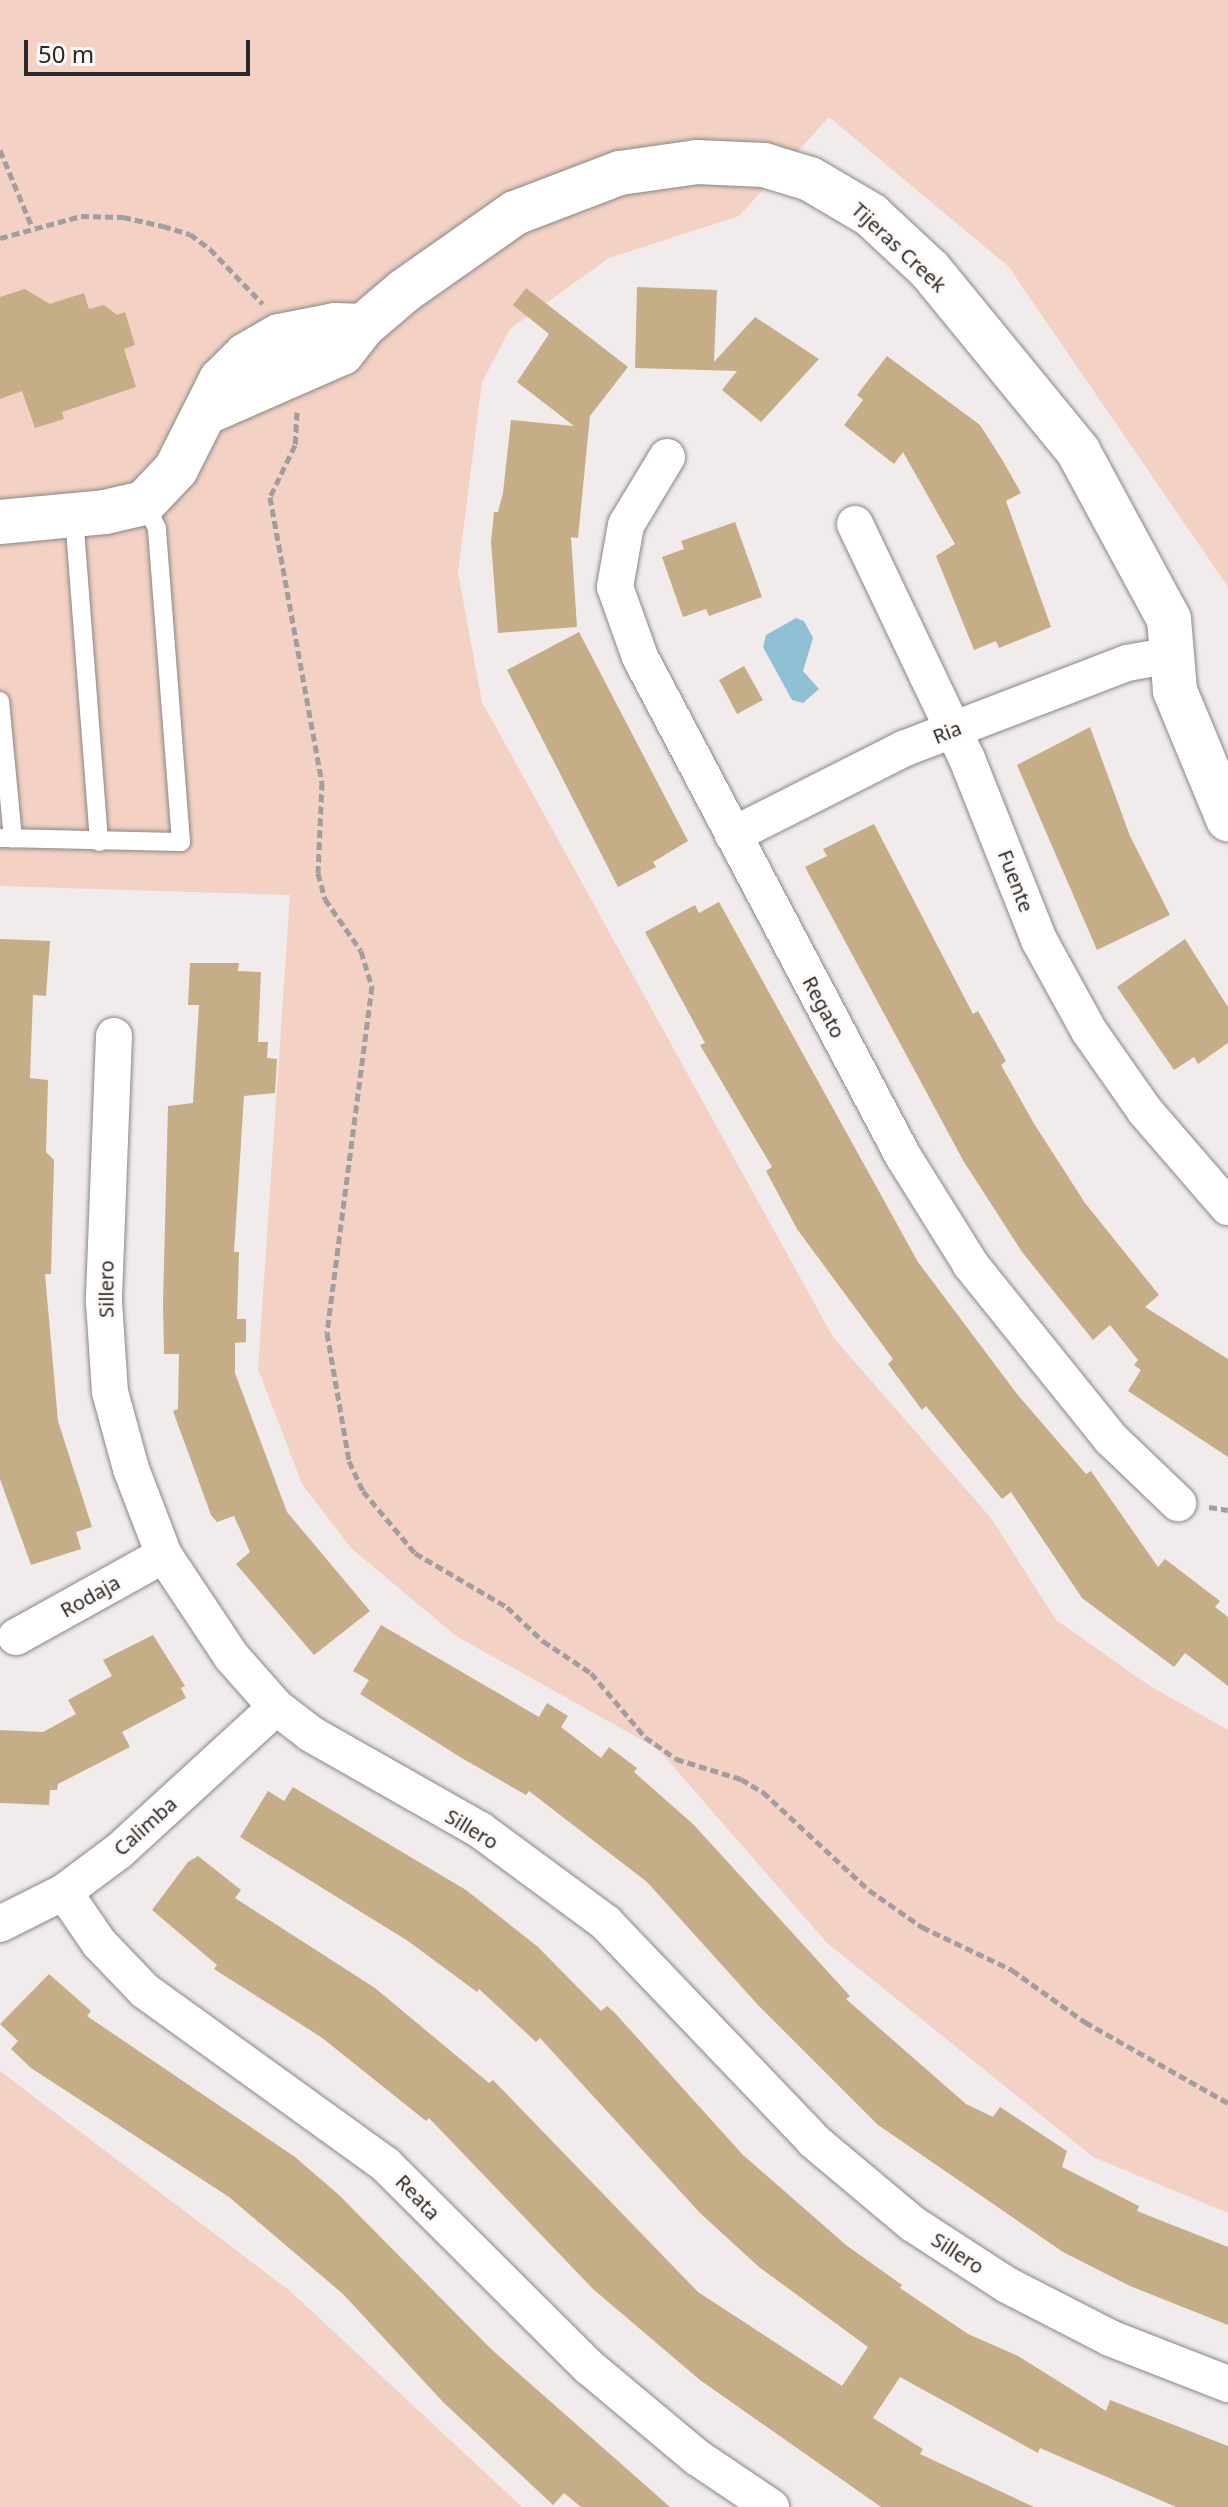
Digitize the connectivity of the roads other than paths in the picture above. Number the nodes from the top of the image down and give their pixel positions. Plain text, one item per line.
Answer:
1 (667, 457) dead end
2 (144, 503) junction
3 (74, 516) junction
4 (0, 522) edge
5 (855, 524) dead end
6 (1170, 637) junction
7 (0, 701) edge
8 (953, 729) junction
9 (1228, 819) edge
10 (733, 835) junction
11 (7, 838) edge
12 (99, 842) junction
13 (114, 1036) dead end
14 (1228, 1207) edge
15 (1178, 1503) dead end
16 (164, 1555) junction
17 (16, 1637) dead end
18 (276, 1707) junction
19 (64, 1892) junction
20 (0, 1924) edge
21 (1228, 2384) edge
22 (771, 2507) edge

1 - 10 street, Regato
2 - 3 street
2 - 6 street, Tijeras Creek
2 - 12 lane
3 - 4 street
3 - 12 lane
5 - 8 street, Fuente
6 - 8 street, Ria
6 - 9 street
7 - 11 lane
8 - 10 street, Ria
8 - 14 street, Fuente
10 - 15 street, Regato
11 - 12 lane
13 - 16 street, Sillero
16 - 17 street, Rodaja
16 - 18 street, Sillero
18 - 19 street, Calimba
18 - 21 street, Sillero
19 - 20 street, Calimba
19 - 22 street, Reata

